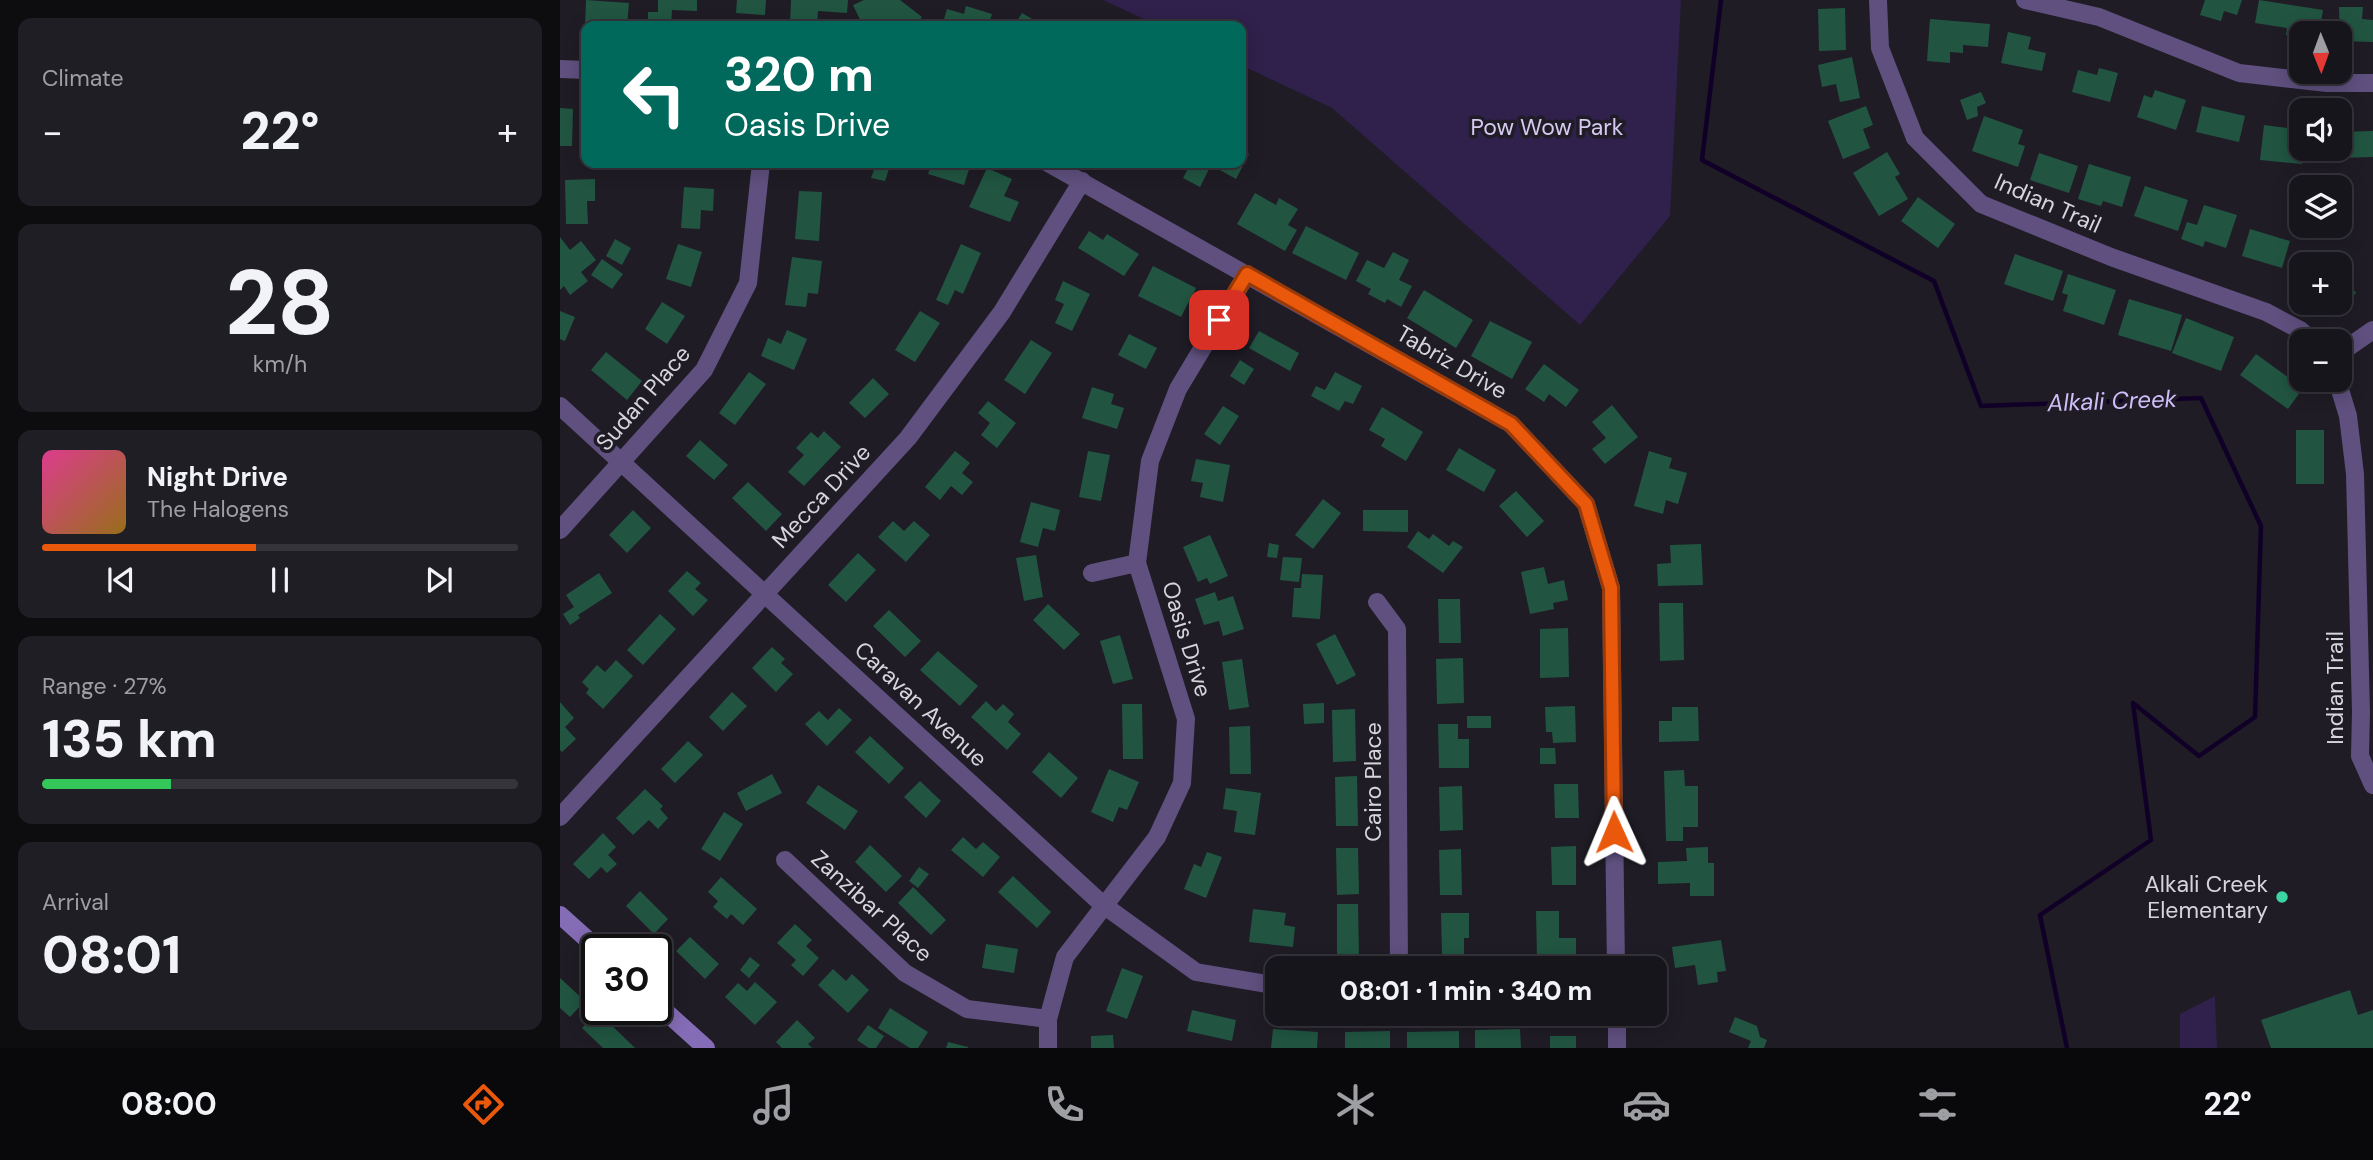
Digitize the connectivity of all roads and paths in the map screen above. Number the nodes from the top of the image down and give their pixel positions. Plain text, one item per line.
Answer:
1 (1878, 0) edge
2 (2025, 0) edge
3 (560, 69) edge
4 (581, 70) edge
5 (2373, 83) edge
6 (760, 168) edge
7 (1057, 168) edge
8 (1082, 181) junction
9 (1247, 274) junction
10 (2298, 329) edge
11 (2373, 330) edge
12 (2352, 345) edge
13 (2341, 392) edge
14 (560, 406) edge
15 (622, 461) junction
16 (560, 530) edge
17 (1137, 563) junction
18 (1092, 573) dead end
19 (765, 593) junction
20 (1377, 602) dead end
21 (2373, 785) edge
22 (560, 817) edge
23 (785, 860) dead end
24 (1104, 906) junction
25 (560, 915) edge
26 (581, 934) edge
27 (1399, 956) edge
28 (1616, 956) edge
29 (1265, 984) edge
30 (672, 1017) edge
31 (1048, 1019) junction
32 (1616, 1026) edge
33 (706, 1048) edge
34 (1048, 1048) edge
35 (1617, 1048) edge

1 - 10 street, Indian Trail
2 - 5 street
3 - 4 street
6 - 15 street, Sudan Place
7 - 8 street, Tabriz Drive
8 - 9 street, Tabriz Drive
8 - 19 street, Mecca Drive
9 - 17 street, Oasis Drive
9 - 28 street, Tabriz Drive
11 - 12 street
13 - 21 street, Indian Trail
14 - 15 street, Caravan Avenue
15 - 16 street, Sudan Place
15 - 19 street, Caravan Avenue
17 - 18 street
17 - 24 street, Oasis Drive
19 - 22 street, Mecca Drive
19 - 24 street, Caravan Avenue
20 - 27 street, Cairo Place
23 - 31 street, Zanzibar Place
24 - 29 street, Caravan Avenue
24 - 31 street, Oasis Drive
25 - 26 main road
30 - 33 main road
31 - 34 street, Oasis Drive
32 - 35 street

